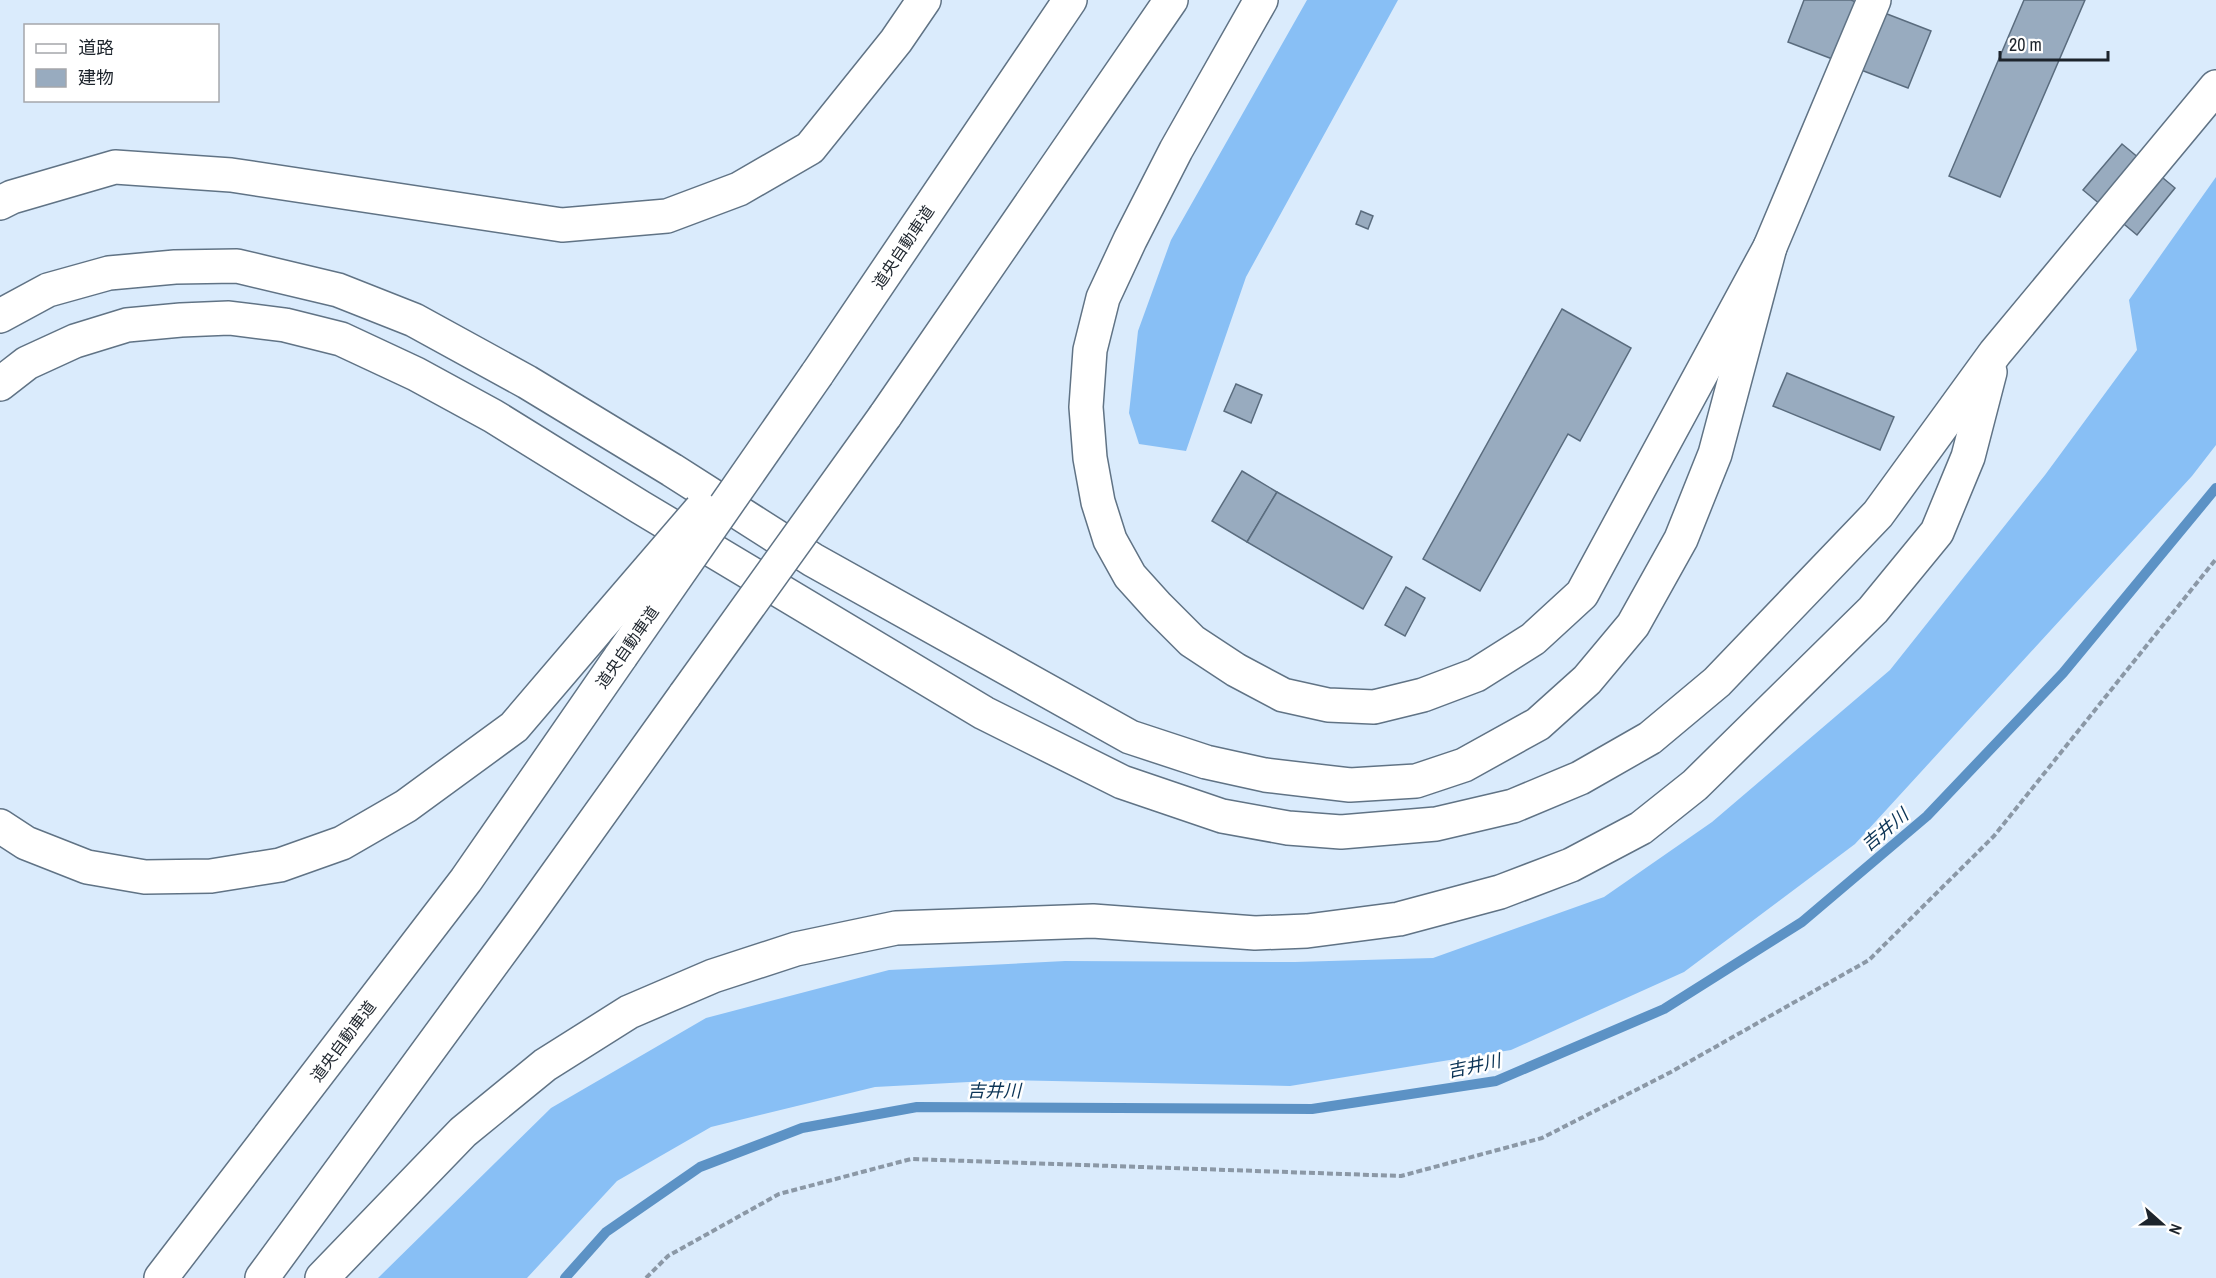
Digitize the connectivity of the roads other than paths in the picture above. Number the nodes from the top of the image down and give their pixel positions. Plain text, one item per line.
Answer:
1 (924, 0) edge
2 (1070, 0) edge
3 (1171, 0) edge
4 (1261, 0) edge
5 (1874, 0) edge
6 (2216, 87) edge
7 (0, 203) edge
8 (1770, 247) junction
9 (0, 316) edge
10 (1995, 353) junction
11 (817, 374) junction
12 (0, 384) edge
13 (0, 826) edge
14 (161, 1278) edge
15 (262, 1278) edge
16 (322, 1278) edge

1 - 7 main road
2 - 11 main road, 道央自動車道
3 - 15 main road, bridge
4 - 8 main road
5 - 8 main road
6 - 10 main road
8 - 9 main road
10 - 12 main road
10 - 16 main road
11 - 13 main road, bridge
11 - 14 main road, 道央自動車道, bridge

